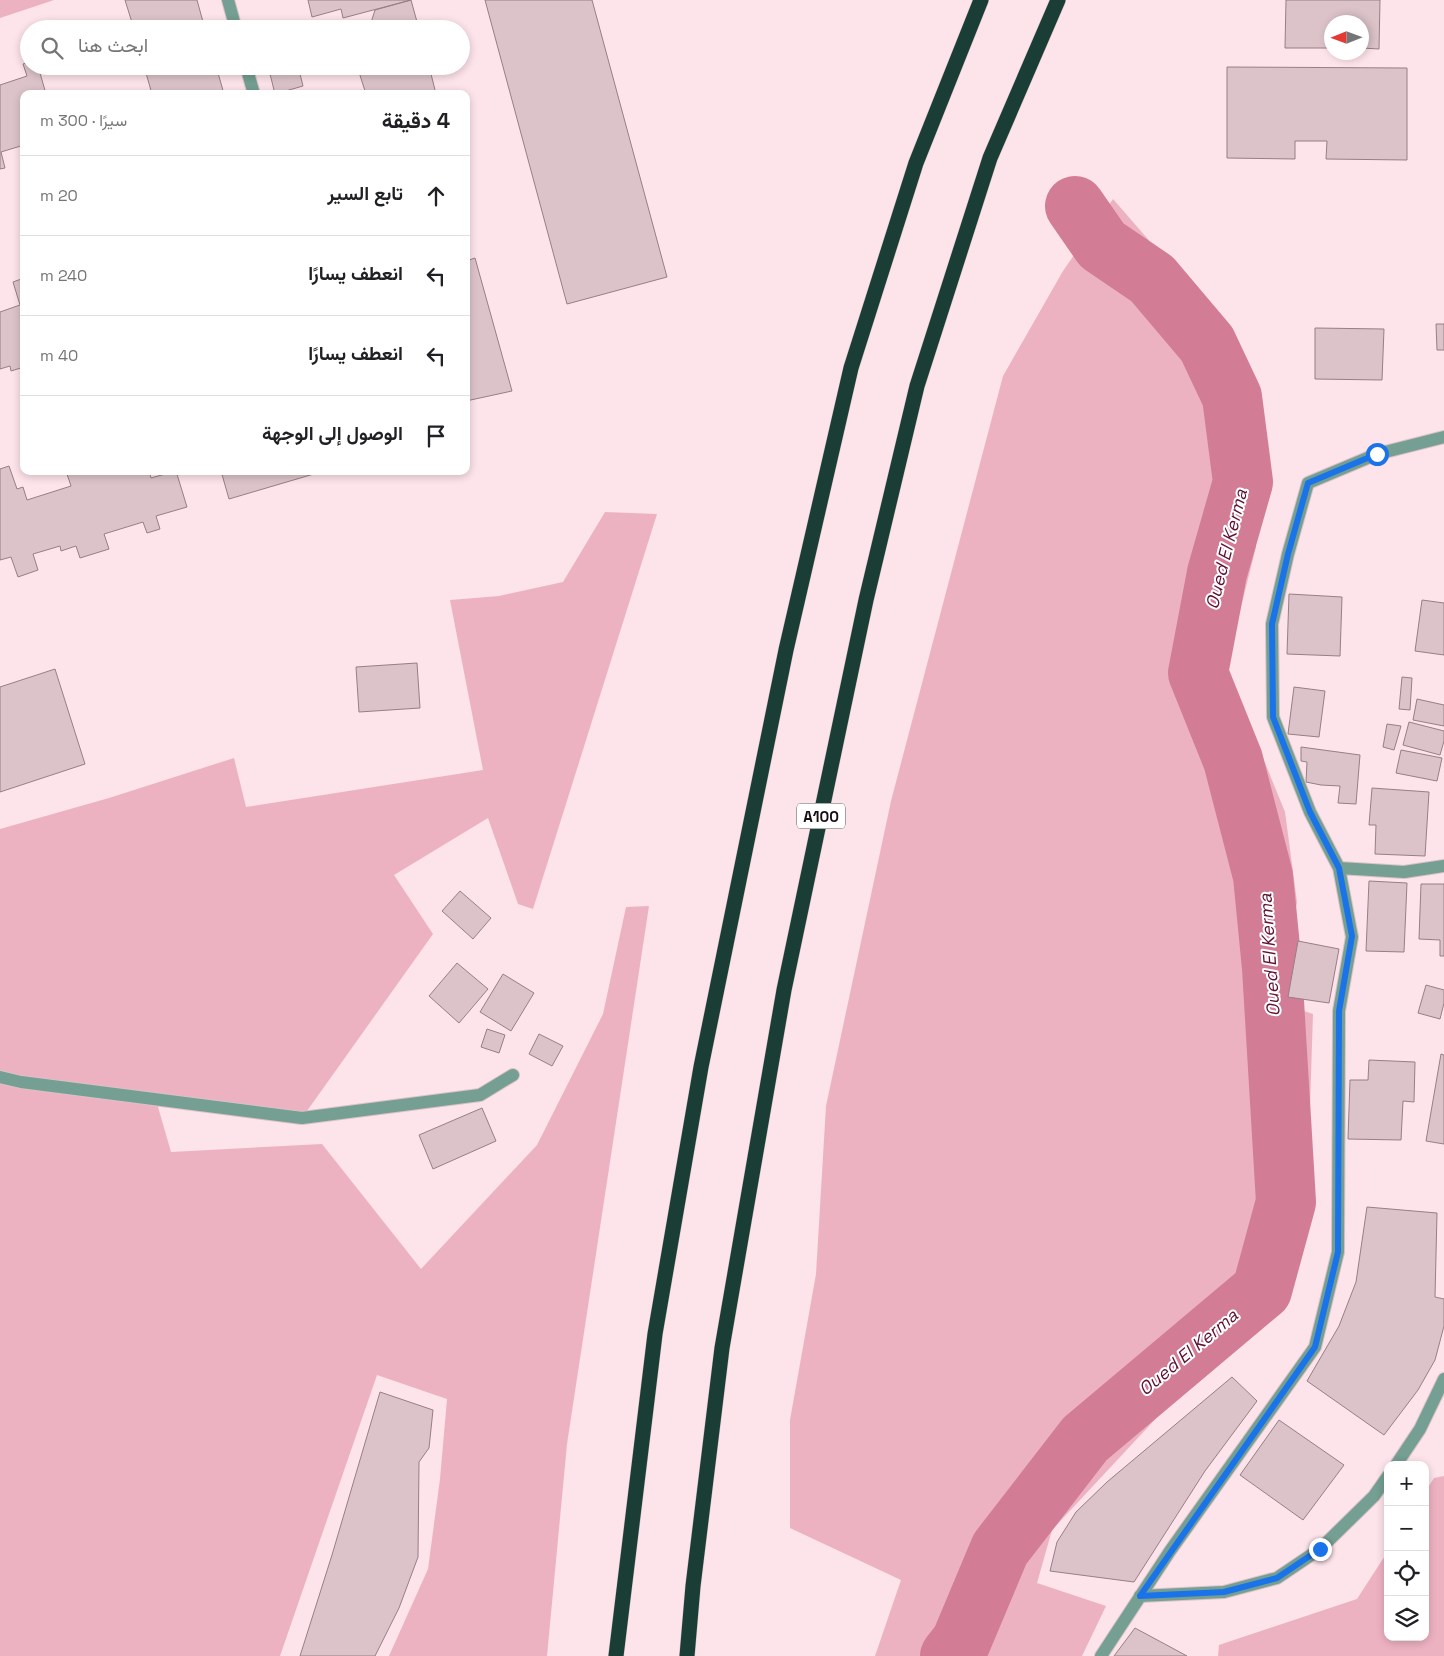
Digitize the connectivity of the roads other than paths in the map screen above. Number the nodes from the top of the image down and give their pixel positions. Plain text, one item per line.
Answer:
1 (228, 0) edge
2 (982, 0) edge
3 (1058, 0) edge
4 (234, 20) edge
5 (249, 75) edge
6 (253, 90) edge
7 (1444, 437) edge
8 (1444, 866) edge
9 (1339, 868) junction
10 (513, 1075) dead end
11 (0, 1078) edge
12 (1444, 1379) edge
13 (1399, 1461) edge
14 (1384, 1482) edge
15 (1140, 1596) junction
16 (616, 1656) edge
17 (687, 1656) edge
18 (1100, 1656) edge

1 - 4 street
2 - 16 highway
3 - 17 highway, A100
5 - 6 street
7 - 9 street
8 - 9 street
9 - 15 street
10 - 11 street
12 - 13 street
14 - 15 street
15 - 18 street

